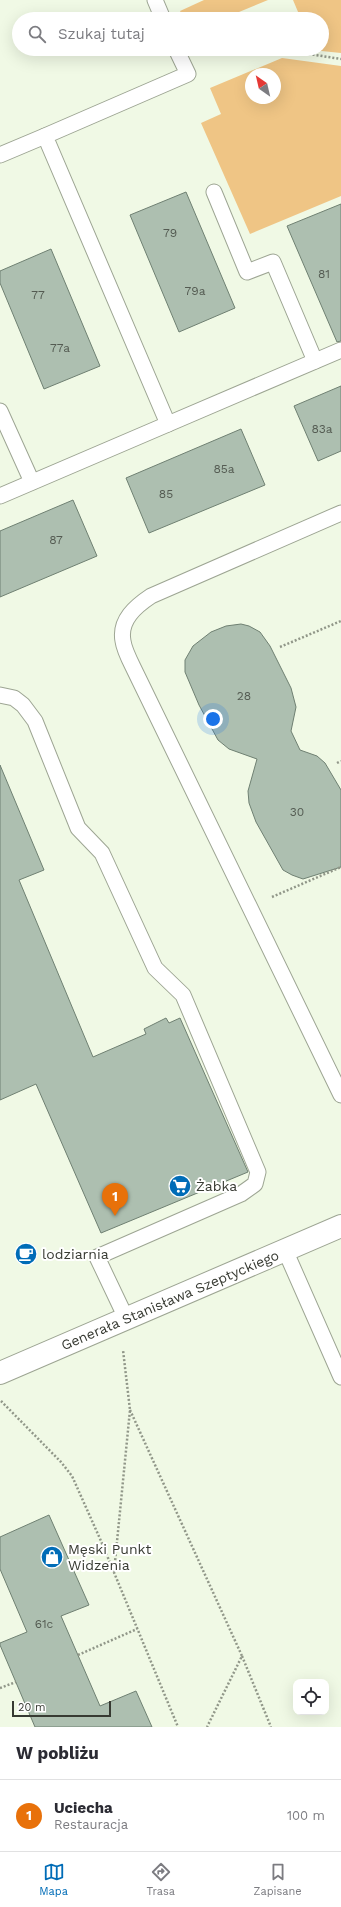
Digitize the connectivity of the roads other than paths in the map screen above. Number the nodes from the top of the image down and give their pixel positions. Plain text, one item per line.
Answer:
1 (155, 0) edge
2 (160, 12) edge
3 (179, 56) edge
4 (45, 136) junction
5 (0, 155) edge
6 (214, 192) dead end
7 (341, 350) edge
8 (316, 361) junction
9 (0, 411) edge
10 (168, 424) junction
11 (32, 482) junction
12 (0, 496) edge
13 (341, 512) edge
14 (0, 695) edge
15 (341, 1095) edge
16 (341, 1226) edge
17 (285, 1250) junction
18 (126, 1318) junction
19 (0, 1373) edge
20 (341, 1377) edge

1 - 2 lane
3 - 4 lane
4 - 5 lane
4 - 10 lane
6 - 8 lane
7 - 8 lane
8 - 10 lane
9 - 11 lane
10 - 11 lane
11 - 12 lane
13 - 15 lane
14 - 18 lane
16 - 17 street, Generała Stanisława Szeptyckiego
17 - 18 street, Generała Stanisława Szeptyckiego
17 - 20 lane
18 - 19 street, Generała Stanisława Szeptyckiego

